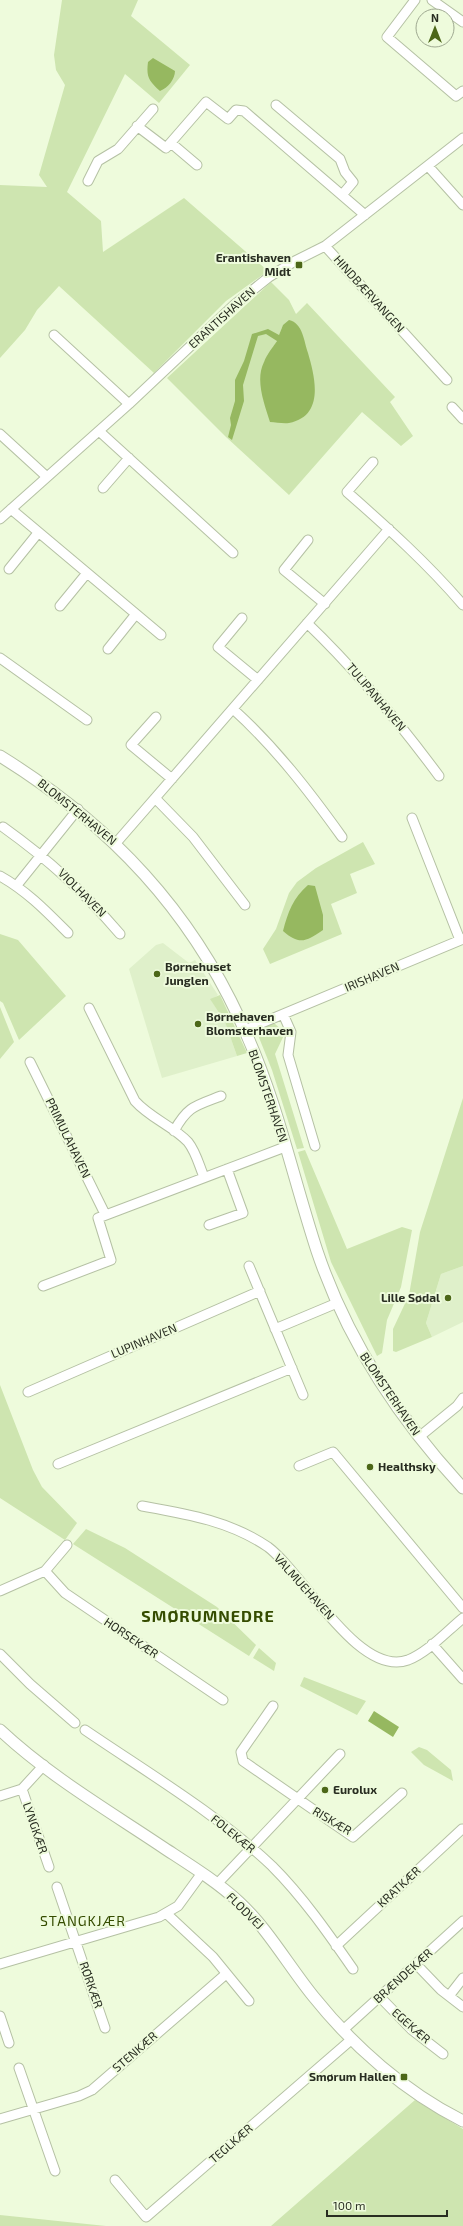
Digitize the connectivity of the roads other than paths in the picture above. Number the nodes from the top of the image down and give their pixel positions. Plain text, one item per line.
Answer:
1 (415, 0) edge
2 (432, 0) edge
3 (463, 22) edge
4 (463, 91) edge
5 (276, 105) dead end
6 (152, 109) dead end
7 (137, 126) junction
8 (463, 138) edge
9 (171, 143) junction
10 (197, 166) dead end
11 (428, 166) junction
12 (88, 181) dead end
13 (342, 195) junction
14 (463, 205) edge
15 (365, 215) junction
16 (325, 246) junction
17 (54, 335) dead end
18 (447, 380) dead end
19 (129, 404) junction
20 (452, 407) dead end
21 (463, 419) edge
22 (99, 431) junction
23 (0, 434) edge
24 (130, 458) junction
25 (372, 462) dead end
26 (47, 477) junction
27 (103, 488) dead end
28 (11, 509) junction
29 (0, 519) edge
30 (389, 529) junction
31 (38, 532) junction
32 (308, 540) dead end
33 (233, 552) dead end
34 (9, 568) dead end
35 (87, 573) junction
36 (324, 604) junction
37 (463, 605) edge
38 (60, 606) dead end
39 (136, 614) junction
40 (242, 618) dead end
41 (308, 623) junction
42 (161, 635) dead end
43 (108, 649) dead end
44 (0, 658) edge
45 (258, 680) junction
46 (233, 709) junction
47 (156, 717) dead end
48 (87, 720) dead end
49 (0, 756) edge
50 (439, 776) dead end
51 (172, 779) junction
52 (155, 798) junction
53 (78, 809) junction
54 (412, 818) dead end
55 (3, 827) dead end
56 (342, 837) dead end
57 (116, 843) junction
58 (42, 855) junction
59 (0, 876) edge
60 (17, 885) junction
61 (245, 905) dead end
62 (68, 933) dead end
63 (120, 934) dead end
64 (462, 940) edge
65 (89, 1008) dead end
66 (283, 1014) junction
67 (245, 1030) junction
68 (30, 1062) dead end
69 (221, 1096) dead end
70 (174, 1131) junction
71 (315, 1146) dead end
72 (285, 1147) junction
73 (227, 1168) junction
74 (204, 1177) junction
75 (105, 1214) junction
76 (209, 1225) dead end
77 (249, 1266) dead end
78 (43, 1286) dead end
79 (260, 1291) junction
80 (337, 1302) junction
81 (275, 1329) junction
82 (292, 1368) junction
83 (28, 1392) dead end
84 (303, 1395) dead end
85 (463, 1398) edge
86 (419, 1437) junction
87 (58, 1464) dead end
88 (299, 1466) dead end
89 (463, 1488) edge
90 (142, 1506) dead end
91 (67, 1545) dead end
92 (45, 1571) junction
93 (0, 1591) edge
94 (463, 1608) edge
95 (463, 1618) edge
96 (432, 1644) junction
97 (0, 1654) edge
98 (463, 1679) edge
99 (223, 1700) dead end
100 (273, 1706) dead end
101 (75, 1722) dead end
102 (0, 1730) edge
103 (85, 1730) dead end
104 (340, 1754) dead end
105 (44, 1765) junction
106 (22, 1789) junction
107 (402, 1793) dead end
108 (0, 1796) edge
109 (297, 1799) junction
110 (462, 1829) dead end
111 (251, 1848) junction
112 (49, 1867) dead end
113 (202, 1873) junction
114 (217, 1884) junction
115 (57, 1887) dead end
116 (167, 1914) junction
117 (463, 1921) edge
118 (76, 1942) junction
119 (336, 1946) junction
120 (0, 1964) edge
121 (416, 1964) junction
122 (353, 1969) dead end
123 (226, 1974) junction
124 (463, 1978) edge
125 (449, 1996) junction
126 (380, 1997) junction
127 (249, 2001) dead end
128 (463, 2008) edge
129 (0, 2016) edge
130 (105, 2028) dead end
131 (343, 2030) junction
132 (352, 2039) junction
133 (10, 2043) dead end
134 (443, 2054) dead end
135 (19, 2068) dead end
136 (33, 2109) junction
137 (0, 2119) edge
138 (463, 2121) edge
139 (55, 2171) dead end
140 (115, 2180) dead end

1 - 4 street
2 - 3 street
5 - 13 street
6 - 7 street
7 - 9 street
7 - 12 street
8 - 11 street, HINDBÆRVANGEN
9 - 10 street
9 - 13 street
11 - 14 street
11 - 15 street, HINDBÆRVANGEN
13 - 15 street
15 - 16 street, HINDBÆRVANGEN
16 - 18 street, HINDBÆRVANGEN
16 - 19 street, ERANTISHAVEN
17 - 19 street
19 - 22 street, ERANTISHAVEN
20 - 21 street
22 - 24 street
22 - 26 street, ERANTISHAVEN
23 - 26 street
24 - 27 street
24 - 33 street
25 - 30 street
26 - 28 street, ERANTISHAVEN
28 - 29 street, ERANTISHAVEN
28 - 31 street
30 - 36 street
30 - 37 street
31 - 34 street
31 - 35 street
32 - 36 street
35 - 38 street
35 - 39 street
36 - 41 street
39 - 42 street
39 - 43 street
40 - 45 street
41 - 45 street
41 - 50 street, TULIPANHAVEN
44 - 48 street
45 - 46 street
46 - 51 street
46 - 56 street
47 - 51 street
49 - 53 street, BLOMSTERHAVEN
51 - 52 street
52 - 57 street
52 - 61 street
53 - 57 street, BLOMSTERHAVEN
53 - 58 street
54 - 64 street, IRISHAVEN
55 - 58 street, VIOLHAVEN
57 - 67 street, BLOMSTERHAVEN
58 - 60 street
58 - 63 street, VIOLHAVEN
59 - 60 street
60 - 62 street
64 - 66 street, IRISHAVEN
65 - 70 street
66 - 67 street, IRISHAVEN
66 - 71 street
67 - 72 street, BLOMSTERHAVEN
68 - 75 street, PRIMULAHAVEN
69 - 70 street
70 - 74 street
72 - 73 street
72 - 80 street, BLOMSTERHAVEN
73 - 74 street
73 - 76 street
74 - 75 street
75 - 78 street
77 - 79 street
79 - 81 street
79 - 83 street, LUPINHAVEN
80 - 81 street
80 - 86 street, BLOMSTERHAVEN
81 - 82 street
82 - 84 street
82 - 87 street
85 - 86 street
86 - 89 street, BLOMSTERHAVEN
88 - 94 street
90 - 96 street, VALMUEHAVEN
91 - 92 street
92 - 93 street
92 - 99 street, HORSEKÆR
95 - 96 street, VALMUEHAVEN
96 - 98 street
97 - 101 street
100 - 109 street, RISKÆR
102 - 105 street, FLODVEJ
103 - 111 street, FOLEKÆR
104 - 109 street
105 - 106 street, LYNGKÆR
105 - 113 street, FLODVEJ
106 - 108 street, LYNGKÆR
106 - 112 street, LYNGKÆR
107 - 109 street, RISKÆR
109 - 111 street
110 - 119 street, KRATKÆR
111 - 114 street
111 - 119 street, FOLEKÆR
113 - 114 street, FLODVEJ
113 - 116 street
114 - 131 street, FLODVEJ
115 - 118 street, RØRKÆR
116 - 118 street
116 - 123 street
117 - 121 street, BRÆNDEKÆR
118 - 120 street
118 - 130 street, RØRKÆR
119 - 122 street, FOLEKÆR
121 - 125 street
121 - 126 street, BRÆNDEKÆR
123 - 127 street
123 - 136 street, STENKÆR
124 - 125 street
125 - 128 street
126 - 131 street, BRÆNDEKÆR
126 - 134 street, EGEKÆR
129 - 133 street
131 - 132 street, FLODVEJ
132 - 138 street, FLODVEJ
132 - 140 street, TEGLKÆR
135 - 136 street
136 - 137 street, STENKÆR
136 - 139 street

